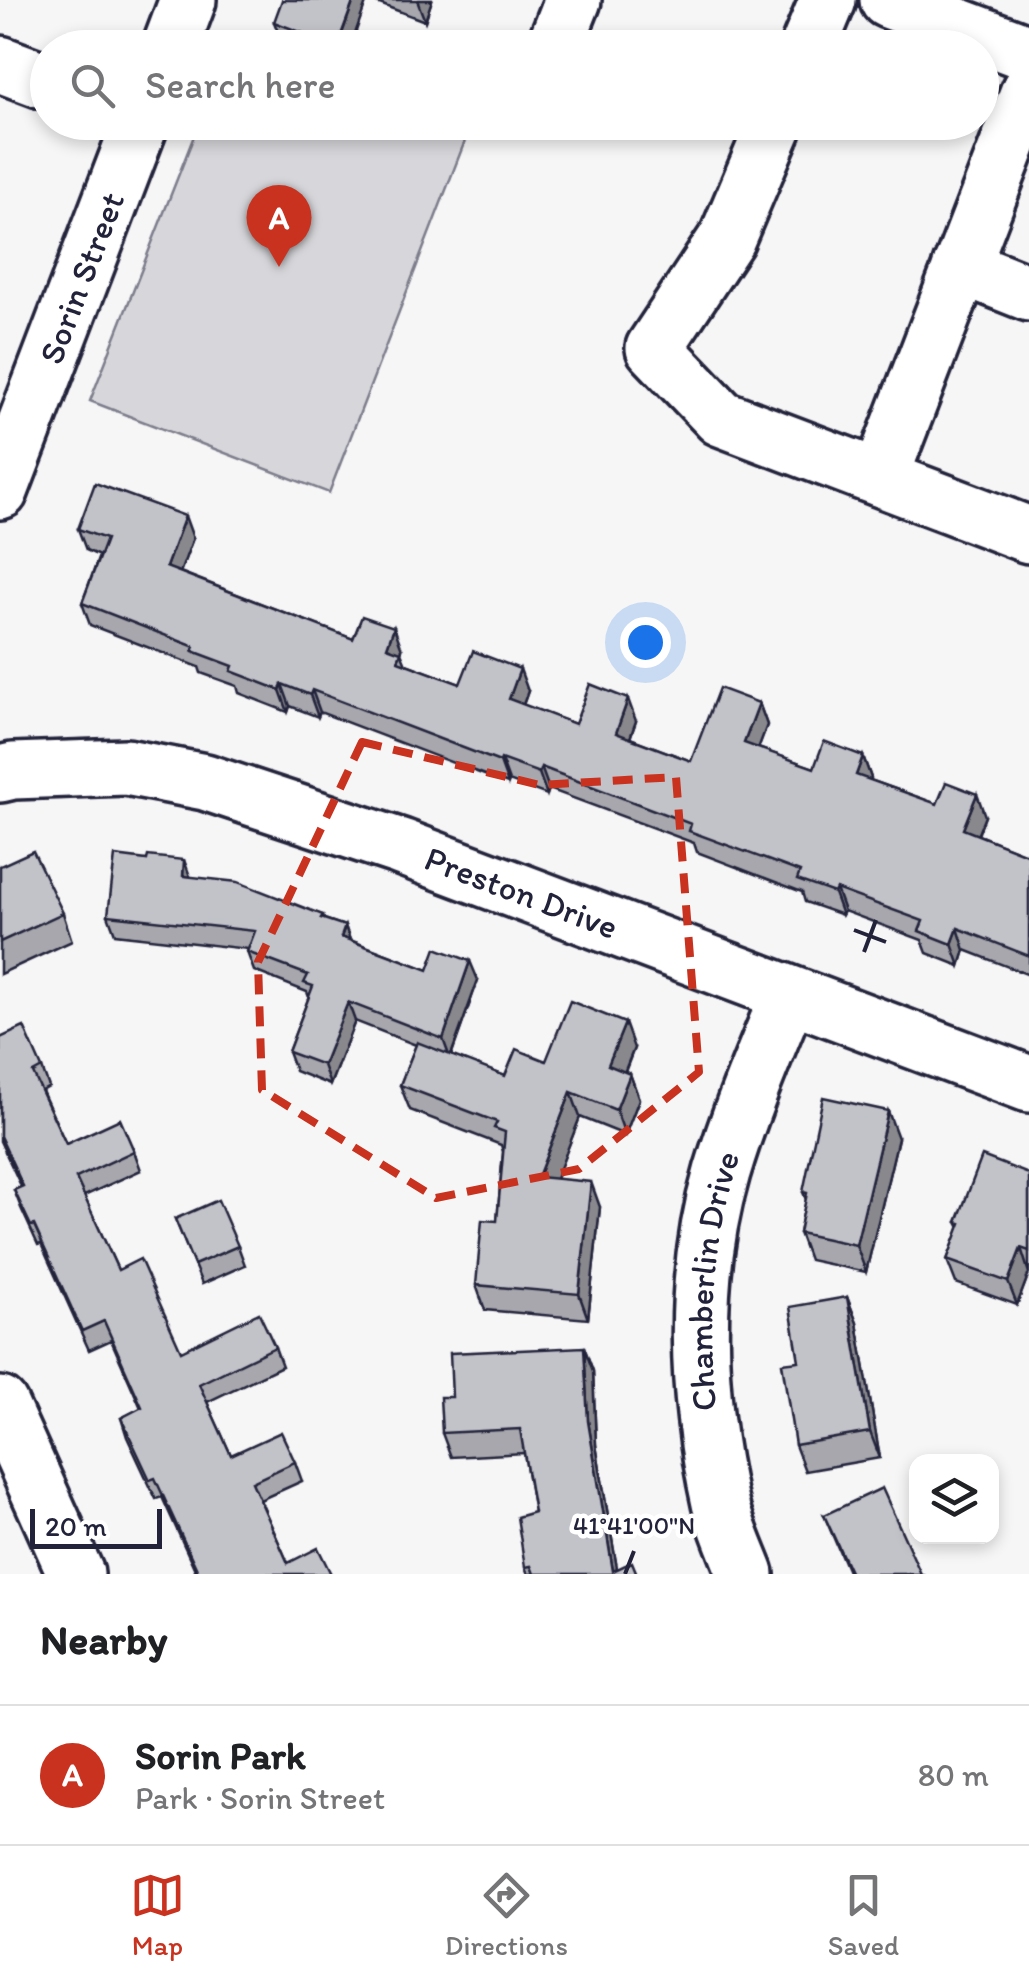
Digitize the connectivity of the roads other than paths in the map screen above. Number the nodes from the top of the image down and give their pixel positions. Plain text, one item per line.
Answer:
1 (188, 0) edge
2 (573, 0) edge
3 (828, 0) edge
4 (888, 0) edge
5 (177, 30) edge
6 (561, 30) edge
7 (816, 30) edge
8 (968, 30) edge
9 (999, 42) edge
10 (1029, 53) edge
11 (0, 64) edge
12 (30, 75) edge
13 (1029, 91) edge
14 (134, 140) edge
15 (768, 140) edge
16 (961, 266) junction
17 (1029, 293) edge
18 (880, 478) junction
19 (0, 491) edge
20 (1029, 535) edge
21 (0, 774) edge
22 (789, 994) junction
23 (1029, 1084) edge
24 (0, 1405) edge
25 (76, 1574) edge
26 (746, 1574) edge

1 - 5 street
2 - 6 street
3 - 7 street
4 - 8 street
9 - 10 street
11 - 12 street
13 - 16 street
14 - 19 street, Sorin Street
15 - 18 street
16 - 17 street
16 - 18 street
18 - 20 street
21 - 22 street, Preston Drive
22 - 23 street, Preston Drive
22 - 26 street, Chamberlin Drive
24 - 25 street

